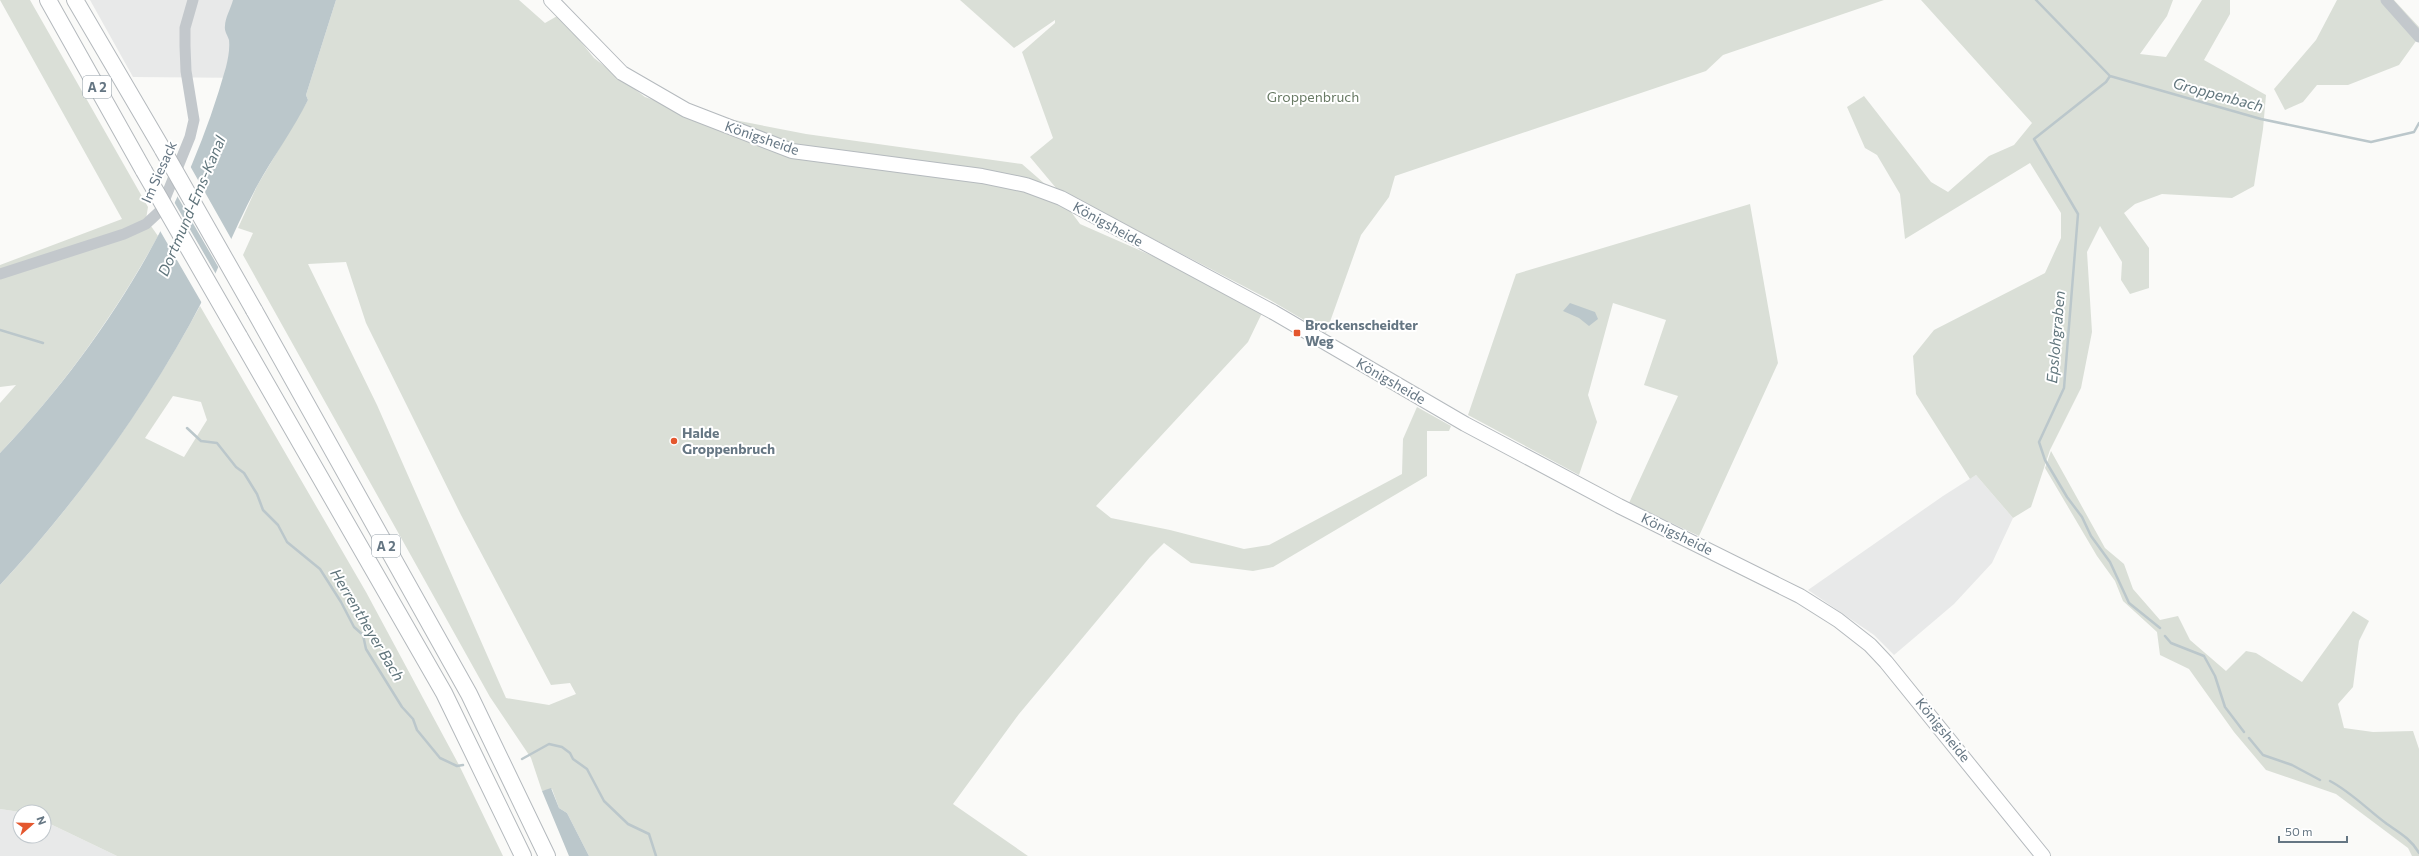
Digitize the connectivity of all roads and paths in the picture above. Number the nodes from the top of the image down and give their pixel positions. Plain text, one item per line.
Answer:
1 (48, 0) edge
2 (75, 0) edge
3 (193, 0) edge
4 (551, 0) edge
5 (2386, 0) edge
6 (2419, 37) edge
7 (0, 274) edge
8 (523, 856) edge
9 (547, 856) edge
10 (2044, 856) edge

1 - 8 highway, A 2, bridge
2 - 9 highway, A 2, bridge
3 - 7 street, Im Siesack
4 - 10 main road, Königsheide
5 - 6 street

